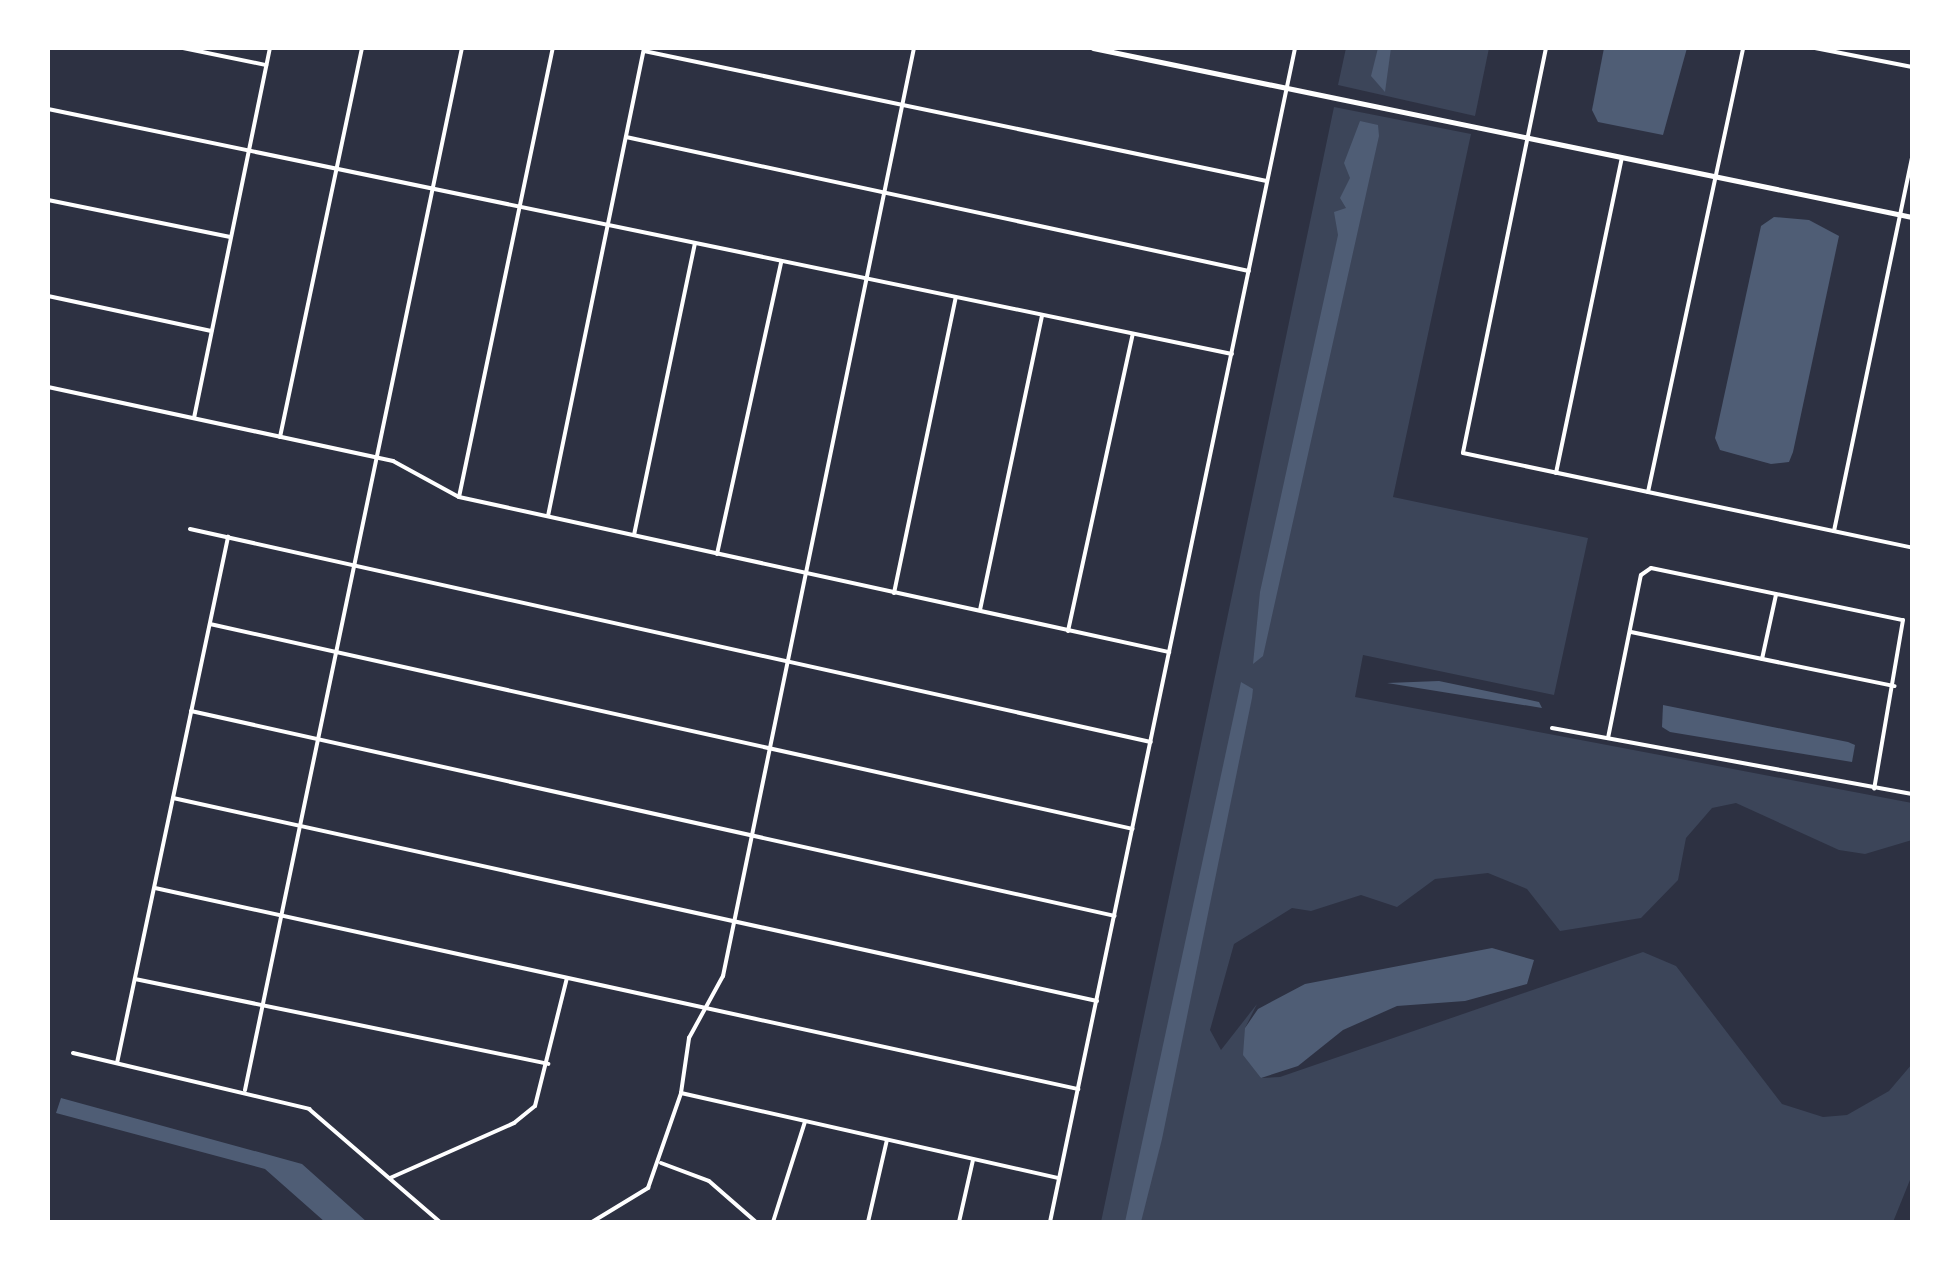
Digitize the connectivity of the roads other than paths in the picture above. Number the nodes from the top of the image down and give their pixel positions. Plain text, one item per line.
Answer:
1 (183, 48) edge
2 (270, 48) edge
3 (362, 48) edge
4 (462, 48) edge
5 (553, 48) edge
6 (914, 48) edge
7 (1093, 48) edge
8 (1295, 48) edge
9 (1546, 48) edge
10 (1743, 48) edge
11 (1815, 48) edge
12 (644, 50) edge
13 (1838, 50) edge
14 (266, 65) junction
15 (1912, 67) edge
16 (1286, 87) junction
17 (902, 106) junction
18 (48, 109) edge
19 (626, 137) junction
20 (1527, 138) junction
21 (247, 155) junction
22 (1622, 158) junction
23 (1912, 158) edge
24 (335, 174) junction
25 (1716, 178) junction
26 (1267, 181) junction
27 (433, 190) junction
28 (884, 192) junction
29 (48, 200) edge
30 (520, 208) junction
31 (1899, 215) junction
32 (1912, 217) edge
33 (607, 226) junction
34 (230, 237) junction
35 (695, 244) junction
36 (781, 262) junction
37 (1249, 271) junction
38 (866, 279) junction
39 (48, 296) edge
40 (956, 297) junction
41 (1042, 315) junction
42 (211, 331) junction
43 (1133, 334) junction
44 (1232, 354) junction
45 (48, 387) edge
46 (194, 418) junction
47 (280, 437) junction
48 (376, 458) junction
49 (1556, 473) junction
50 (1648, 492) junction
51 (459, 497) junction
52 (547, 517) junction
53 (190, 529) dead end
54 (1834, 531) junction
55 (634, 536) junction
56 (228, 537) junction
57 (1912, 548) edge
58 (717, 554) junction
59 (355, 566) junction
60 (805, 573) junction
61 (894, 593) junction
62 (1776, 594) junction
63 (979, 611) junction
64 (210, 624) junction
65 (1068, 631) junction
66 (1630, 632) junction
67 (338, 652) junction
68 (1169, 652) junction
69 (1762, 659) junction
70 (789, 661) junction
71 (1895, 686) junction
72 (191, 711) junction
73 (1552, 728) dead end
74 (1608, 738) junction
75 (320, 739) junction
76 (1151, 742) junction
77 (771, 747) junction
78 (1874, 789) junction
79 (1912, 794) edge
80 (173, 798) junction
81 (301, 826) junction
82 (1133, 829) junction
83 (752, 835) junction
84 (155, 888) junction
85 (283, 916) junction
86 (1115, 916) junction
87 (735, 921) junction
88 (567, 978) junction
89 (135, 979) junction
90 (1097, 1001) junction
91 (263, 1007) junction
92 (707, 1008) junction
93 (73, 1053) dead end
94 (117, 1063) junction
95 (548, 1064) junction
96 (1078, 1089) junction
97 (245, 1090) junction
98 (681, 1093) junction
99 (805, 1122) junction
100 (887, 1140) junction
101 (973, 1160) junction
102 (661, 1163) junction
103 (390, 1178) junction
104 (1058, 1178) junction
105 (440, 1222) edge
106 (592, 1222) edge
107 (756, 1222) edge
108 (773, 1222) edge
109 (868, 1222) edge
110 (959, 1222) edge
111 (1050, 1222) edge

1 - 14 street
2 - 14 street
3 - 24 street
4 - 27 street
5 - 30 street
6 - 17 street
7 - 16 street
8 - 16 street
9 - 20 street
10 - 25 street
11 - 13 street
12 - 17 street
12 - 19 street
13 - 15 street
14 - 21 street
16 - 20 street
16 - 26 street
17 - 26 street
17 - 28 street
18 - 21 street
19 - 28 street
19 - 33 street
20 - 22 street
20 - 49 street
21 - 24 street
21 - 34 street
22 - 25 street
22 - 49 street
23 - 31 street
24 - 27 street
24 - 47 street
25 - 31 street
25 - 50 street
26 - 37 street
27 - 30 street
27 - 48 street
28 - 37 street
28 - 38 street
29 - 34 street
30 - 33 street
30 - 51 street
31 - 32 street
31 - 54 street
33 - 35 street
33 - 52 street
34 - 42 street
35 - 36 street
35 - 55 street
36 - 38 street
36 - 58 street
37 - 44 street
38 - 40 street
38 - 60 street
39 - 42 street
40 - 41 street
40 - 61 street
41 - 43 street
41 - 63 street
42 - 46 street
43 - 44 street
43 - 65 street
44 - 68 street
45 - 46 street
46 - 47 street
47 - 48 street
48 - 51 street
48 - 59 street
49 - 50 street
50 - 54 street
51 - 52 street
52 - 55 street
53 - 56 street
54 - 57 street
55 - 58 street
56 - 59 street
56 - 64 street
58 - 60 street
59 - 67 street
59 - 70 street
60 - 61 street
60 - 70 street
61 - 63 street
62 - 66 street
62 - 69 street
62 - 71 street
63 - 65 street
64 - 67 street
64 - 72 street
65 - 68 street
66 - 69 street
66 - 74 street
67 - 75 street
67 - 77 street
68 - 76 street
69 - 71 street
70 - 76 street
70 - 77 street
71 - 78 street
72 - 75 street
72 - 80 street
73 - 74 street
74 - 78 street
75 - 81 street
75 - 83 street
76 - 82 street
77 - 82 street
77 - 83 street
78 - 79 street
80 - 81 street
80 - 84 street
81 - 85 street
81 - 87 street
82 - 86 street
83 - 86 street
83 - 87 street
84 - 85 street
84 - 89 street
85 - 88 street
85 - 91 street
86 - 90 street
87 - 90 street
87 - 92 street
88 - 92 street
88 - 95 street
89 - 91 street
89 - 94 street
90 - 96 street
91 - 95 street
91 - 97 street
92 - 96 street
92 - 98 street
93 - 94 street
94 - 97 street
95 - 103 street
96 - 104 street
97 - 103 street
98 - 99 street
98 - 102 street
99 - 100 street
99 - 108 street
100 - 101 street
100 - 109 street
101 - 104 street
101 - 110 street
102 - 106 street
102 - 107 street
103 - 105 street
104 - 111 street

